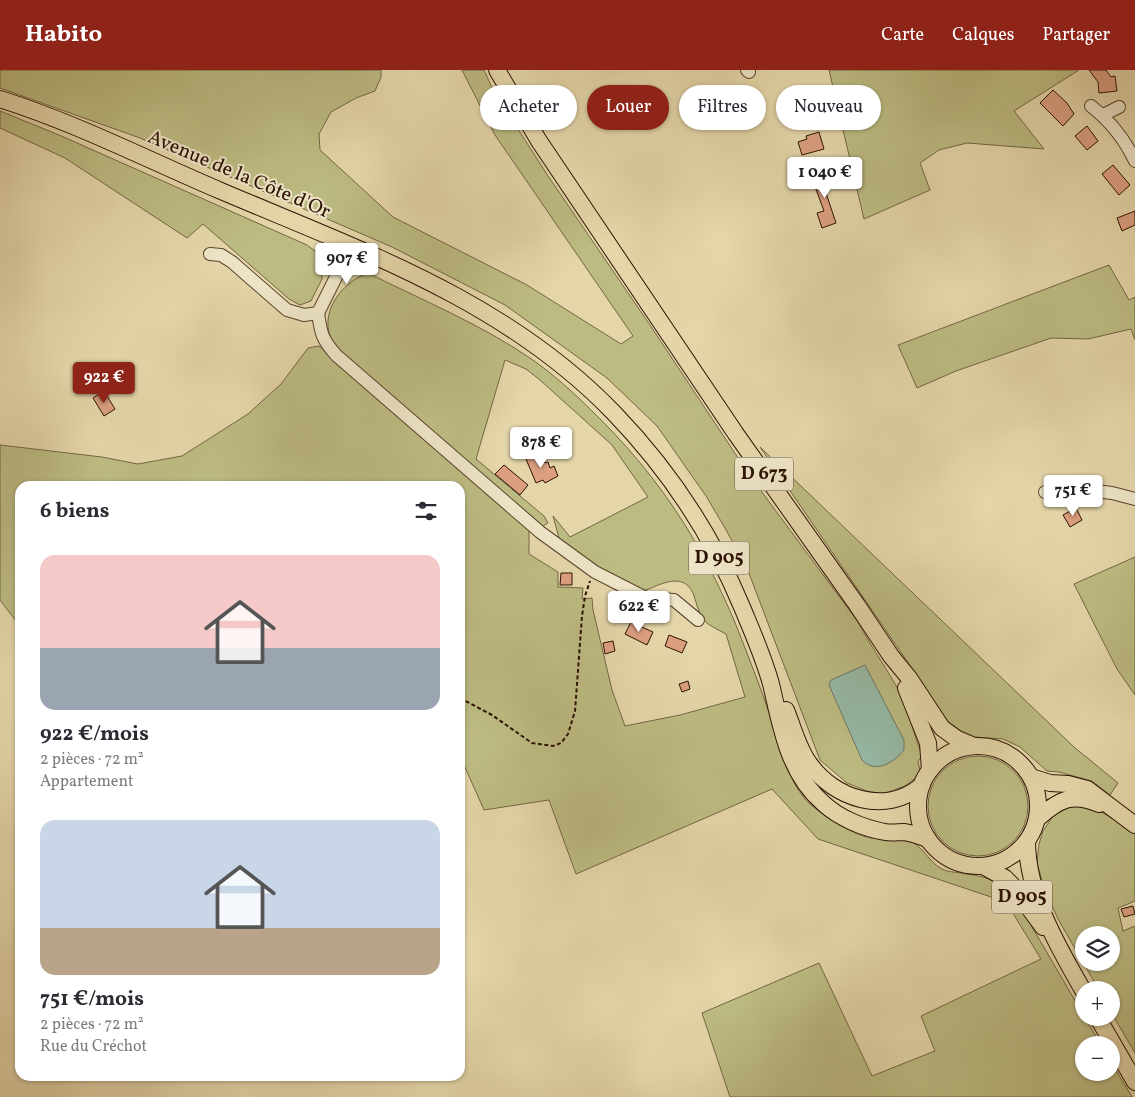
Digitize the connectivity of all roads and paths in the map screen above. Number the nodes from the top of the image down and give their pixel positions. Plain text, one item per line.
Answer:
1 (496, 70) edge
2 (0, 99) edge
3 (1091, 106) dead end
4 (1119, 107) dead end
5 (1103, 115) junction
6 (1135, 161) edge
7 (352, 245) junction
8 (210, 254) dead end
9 (318, 313) junction
10 (1046, 492) dead end
11 (1135, 499) edge
12 (595, 572) junction
13 (698, 620) dead end
14 (891, 656) junction
15 (771, 683) junction
16 (465, 700) edge
17 (974, 746) junction
18 (930, 770) junction
19 (1031, 777) junction
20 (922, 785) junction
21 (1118, 812) junction
22 (1037, 819) junction
23 (1135, 825) edge
24 (928, 839) junction
25 (1027, 841) junction
26 (983, 866) junction
27 (1052, 936) junction
28 (1078, 981) edge
29 (1103, 1026) edge
30 (1135, 1082) edge

1 - 14 main road, D 673
2 - 7 main road, Avenue de la Côte d'Or / D 905
3 - 5 street
4 - 5 street
5 - 6 street
7 - 9 street
7 - 15 main road, Avenue de la Côte d'Or / D 905
8 - 9 street
9 - 12 street
10 - 11 street
12 - 13 street
12 - 16 path
14 - 17 main road, D 673
14 - 18 main road, D 673
15 - 20 main road, Avenue de la Côte d'Or / D 905
15 - 24 main road, Avenue de la Côte d'Or / D 905
17 - 18 main road
17 - 19 main road
18 - 20 main road
19 - 21 main road
19 - 22 main road
20 - 24 main road
21 - 22 main road
21 - 23 main road
22 - 25 main road
24 - 26 main road
25 - 26 main road
25 - 27 main road, D 905
26 - 27 main road, D 905
27 - 28 main road, D 905
29 - 30 main road

